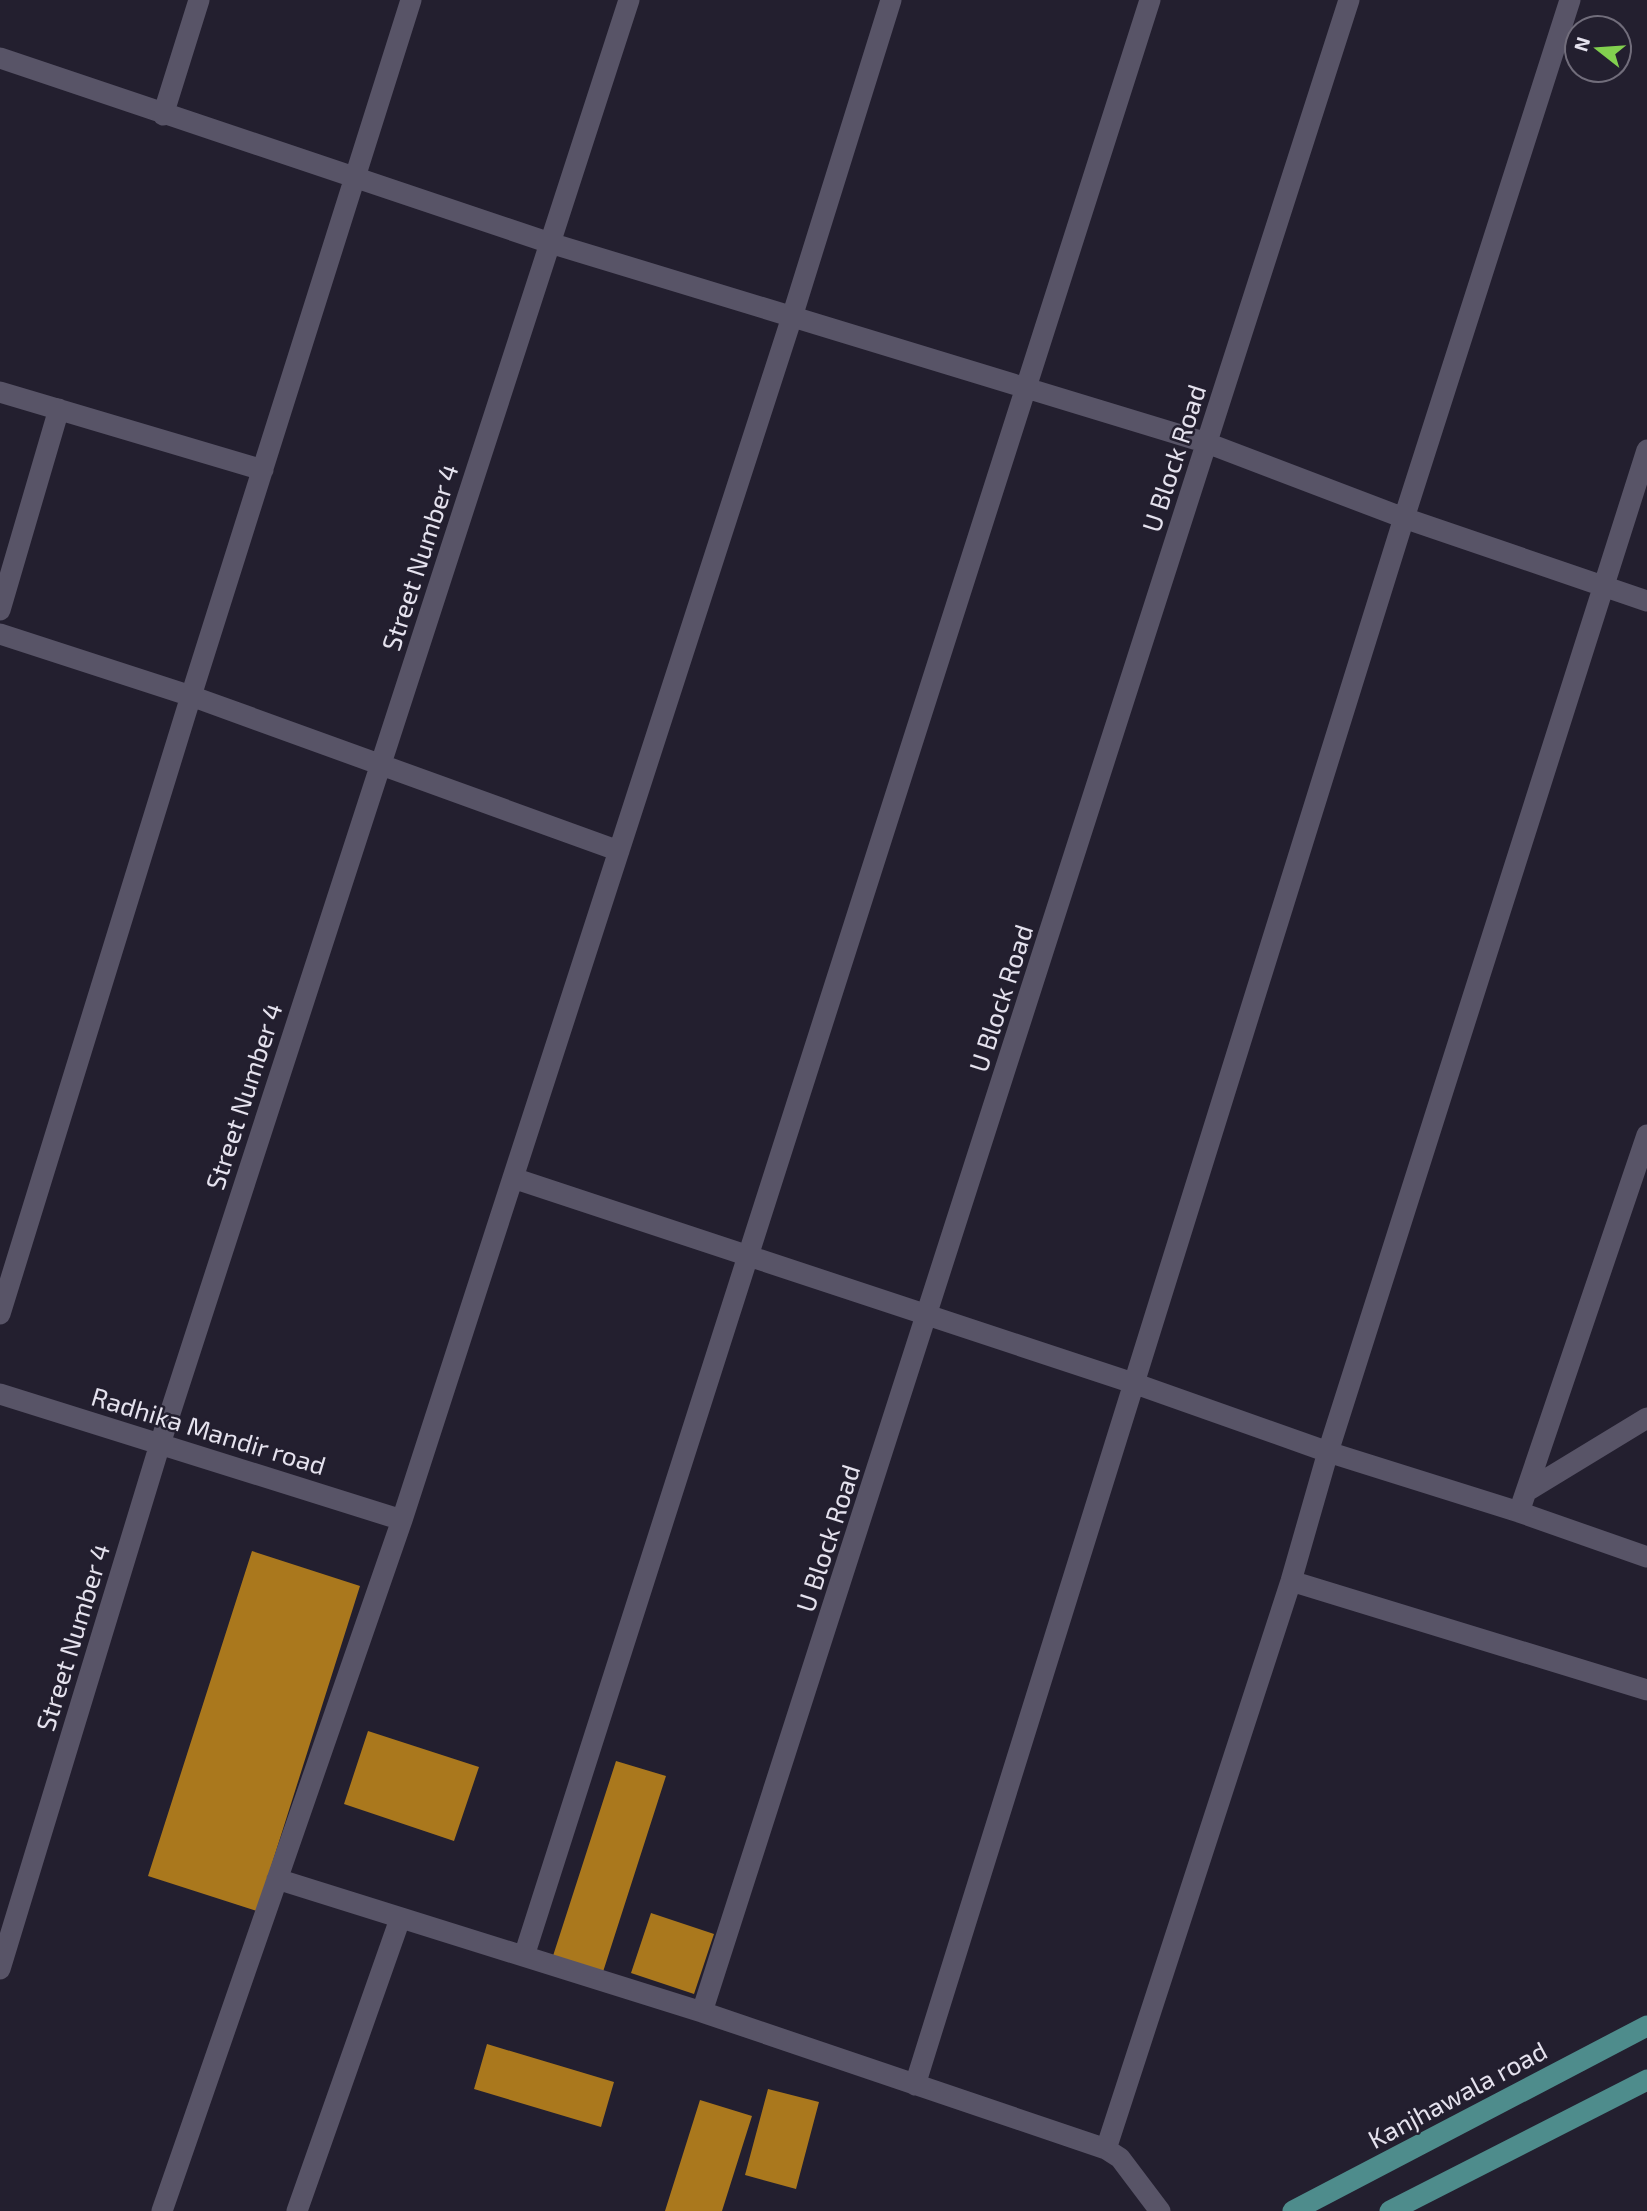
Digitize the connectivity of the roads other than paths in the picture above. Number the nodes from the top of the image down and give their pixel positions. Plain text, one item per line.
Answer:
1 (199, 0) edge
2 (411, 0) edge
3 (629, 0) edge
4 (891, 0) edge
5 (1150, 0) edge
6 (1349, 0) edge
7 (1570, 0) edge
8 (0, 58) edge
9 (163, 115) junction
10 (355, 177) junction
11 (550, 243) junction
12 (792, 317) junction
13 (1026, 387) junction
14 (0, 392) edge
15 (59, 409) junction
16 (1207, 443) junction
17 (1647, 450) edge
18 (263, 470) junction
19 (1405, 518) junction
20 (1604, 587) junction
21 (1647, 601) edge
22 (0, 610) edge
23 (0, 634) edge
24 (191, 696) junction
25 (380, 765) junction
26 (619, 851) junction
27 (1647, 1135) edge
28 (513, 1178) junction
29 (748, 1256) junction
30 (0, 1314) edge
31 (928, 1316) junction
32 (1136, 1384) junction
33 (0, 1394) edge
34 (1647, 1418) edge
35 (160, 1444) junction
36 (1328, 1452) junction
37 (1527, 1490) junction
38 (1519, 1512) junction
39 (402, 1520) junction
40 (1647, 1557) edge
41 (1291, 1581) junction
42 (1647, 1690) edge
43 (277, 1880) junction
44 (400, 1919) junction
45 (524, 1956) junction
46 (0, 1969) edge
47 (702, 2012) junction
48 (1647, 2026) edge
49 (1647, 2080) edge
50 (915, 2085) junction
51 (1106, 2149) junction
52 (162, 2211) edge
53 (297, 2211) edge
54 (1160, 2211) edge
55 (1293, 2211) edge
56 (1390, 2211) edge

1 - 9 street
2 - 10 street
3 - 11 street, Street Number 4
4 - 12 street
5 - 13 street
6 - 16 street, U Block Road
7 - 19 street
8 - 9 street
9 - 10 street
10 - 11 street
10 - 18 street
11 - 12 street
11 - 25 street, Street Number 4
12 - 13 street
12 - 26 street
13 - 16 street
13 - 29 street
14 - 15 street
15 - 18 street
15 - 22 street
16 - 19 street
16 - 31 street, U Block Road
17 - 20 street
18 - 24 street
19 - 20 street
19 - 32 street
20 - 21 street
20 - 36 street
23 - 24 street
24 - 25 street
24 - 30 street
25 - 26 street
25 - 35 street, Street Number 4
26 - 28 street
27 - 37 street
28 - 29 street
28 - 39 street
29 - 31 street
29 - 45 street
31 - 32 street
31 - 47 street, U Block Road
32 - 36 street
32 - 50 street
33 - 35 street, Radhika Mandir road
34 - 37 street
35 - 39 street, Radhika Mandir road
35 - 46 street, Street Number 4
36 - 38 street
36 - 41 street
37 - 38 street
38 - 40 street
39 - 43 street
41 - 42 street
41 - 51 street
43 - 44 street
43 - 52 street
44 - 45 street
44 - 53 street
45 - 47 street
47 - 50 street
48 - 55 main road, Kanjhawala road
49 - 56 main road
50 - 51 street
51 - 54 street

